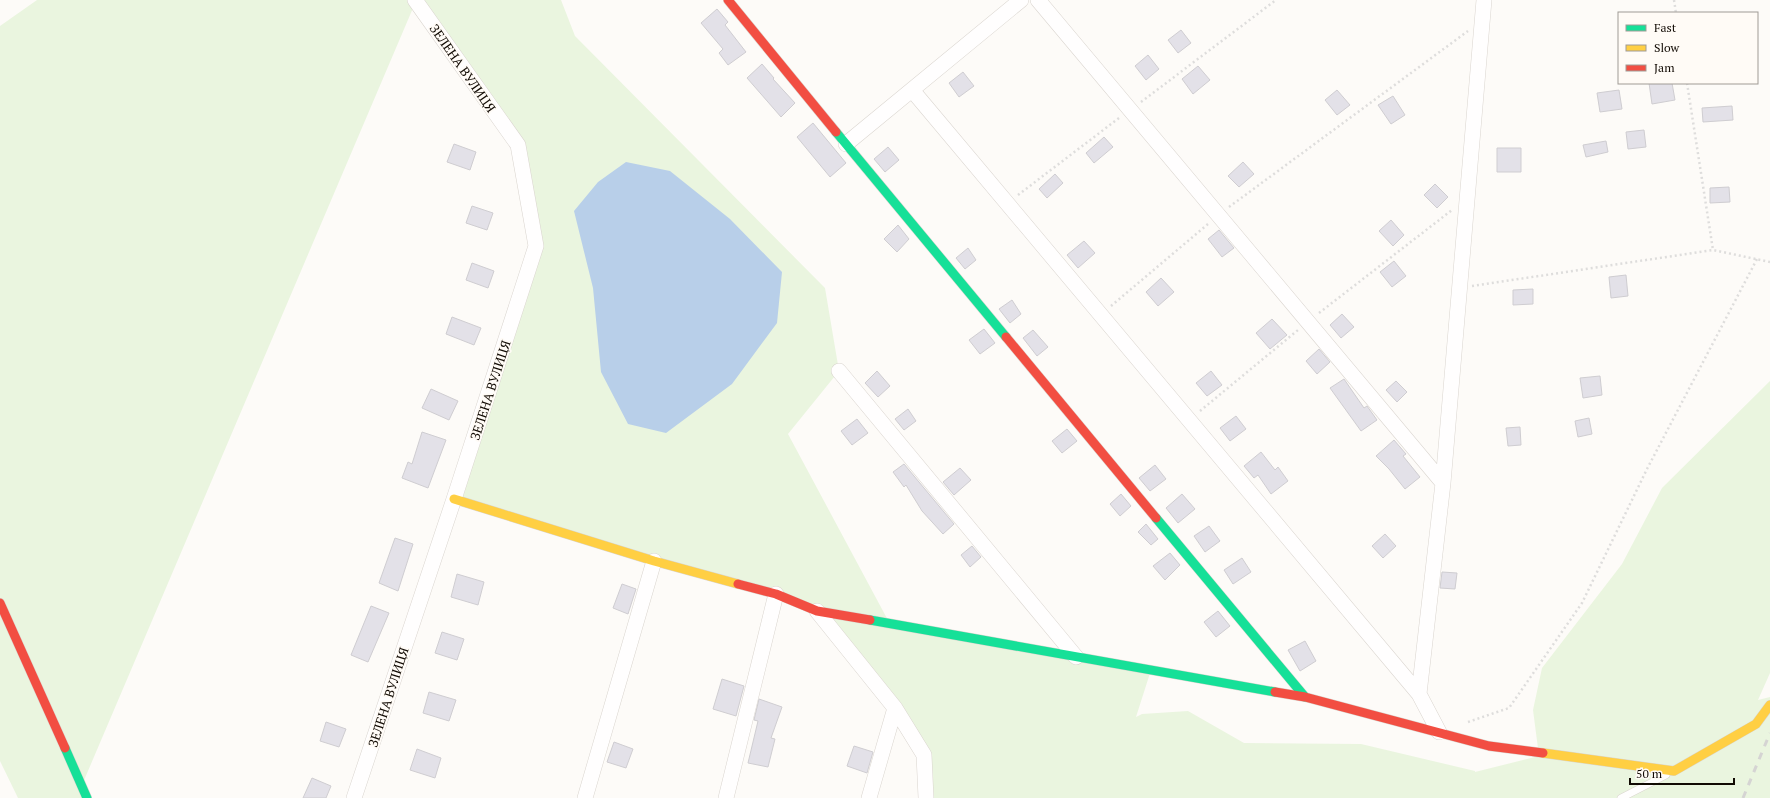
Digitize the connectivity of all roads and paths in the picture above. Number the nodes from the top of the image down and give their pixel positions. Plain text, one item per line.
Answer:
1 (416, 0) edge
2 (728, 0) edge
3 (1020, 0) edge
4 (1038, 0) edge
5 (1484, 0) edge
6 (1674, 0) edge
7 (1676, 12) edge
8 (1483, 20) junction
9 (1687, 84) edge
10 (912, 90) junction
11 (846, 144) junction
12 (1467, 199) junction
13 (1218, 215) junction
14 (1713, 250) junction
15 (1757, 259) junction
16 (1770, 262) edge
17 (1459, 288) junction
18 (1100, 314) junction
19 (1308, 322) junction
20 (838, 371) dead end
21 (1189, 420) junction
22 (1443, 483) junction
23 (454, 499) junction
24 (654, 561) junction
25 (776, 594) junction
26 (0, 604) edge
27 (817, 611) junction
28 (1076, 657) junction
29 (1419, 694) junction
30 (1305, 697) junction
31 (1770, 705) edge
32 (894, 708) junction
33 (1467, 722) dead end
34 (1439, 732) junction
35 (1674, 771) junction
36 (87, 798) edge
37 (354, 798) edge
38 (585, 798) edge
39 (726, 798) edge
40 (869, 798) edge
41 (926, 798) edge
42 (1621, 798) edge

1 - 23 street, ЗЕЛЕНА ВУЛИЦЯ
2 - 11 street
3 - 10 street
4 - 13 street
5 - 8 street
6 - 7 path
8 - 12 street
8 - 13 path
9 - 14 path
10 - 11 street
10 - 18 street
11 - 30 street
12 - 17 street
12 - 19 path
13 - 18 path
13 - 19 street
14 - 15 path
14 - 17 path
15 - 16 path
15 - 33 path
17 - 22 street
18 - 21 street
19 - 21 path
19 - 22 street
20 - 28 street
21 - 29 street
22 - 29 street
23 - 24 street
23 - 37 street, ЗЕЛЕНА ВУЛИЦЯ
24 - 25 street
24 - 38 street
25 - 27 street
25 - 39 street
26 - 36 street
27 - 28 street
27 - 32 street
28 - 30 street
29 - 34 street
30 - 34 street
31 - 35 street
32 - 40 street
32 - 41 street
34 - 35 street
35 - 42 lane

